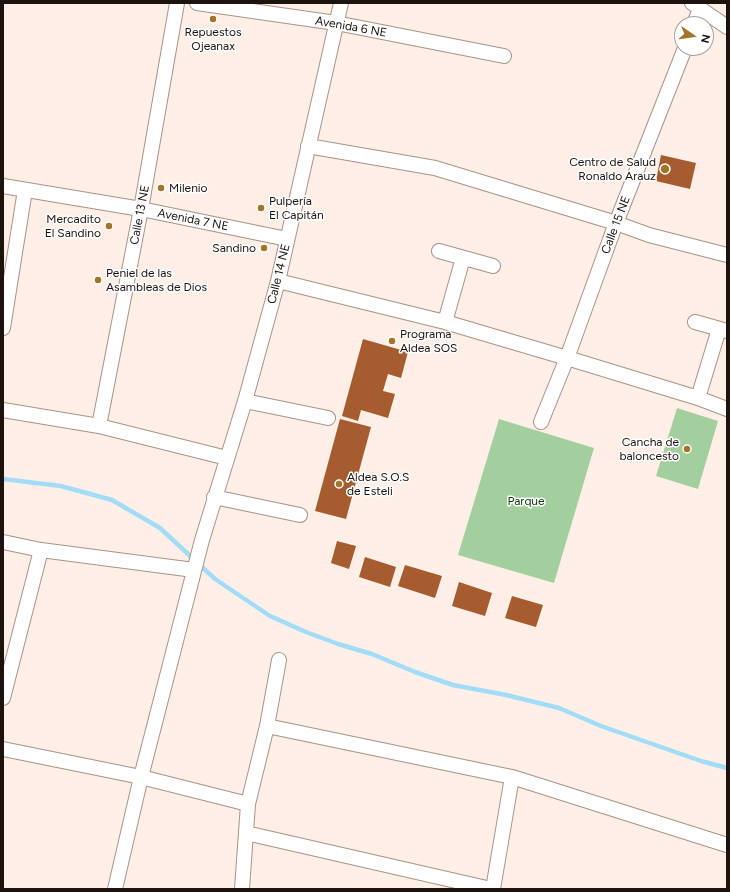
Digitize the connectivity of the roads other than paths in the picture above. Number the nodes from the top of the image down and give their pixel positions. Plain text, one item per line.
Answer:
1 (177, 3) edge
2 (197, 3) edge
3 (341, 3) edge
4 (696, 6) edge
5 (695, 16) edge
6 (336, 24) junction
7 (727, 27) edge
8 (504, 56) dead end
9 (682, 56) edge
10 (308, 146) junction
11 (3, 186) edge
12 (25, 190) junction
13 (141, 209) junction
14 (616, 223) junction
15 (287, 239) junction
16 (439, 251) dead end
17 (727, 255) edge
18 (463, 258) junction
19 (492, 266) dead end
20 (278, 281) junction
21 (445, 322) junction
22 (695, 322) dead end
23 (3, 328) edge
24 (723, 330) edge
25 (567, 358) junction
26 (698, 398) junction
27 (245, 401) junction
28 (727, 409) edge
29 (3, 410) edge
30 (328, 418) dead end
31 (541, 422) dead end
32 (99, 426) junction
33 (227, 458) junction
34 (214, 497) junction
35 (300, 515) dead end
36 (3, 542) edge
37 (41, 550) junction
38 (195, 568) junction
39 (279, 660) dead end
40 (3, 698) edge
41 (267, 726) junction
42 (3, 749) edge
43 (141, 777) junction
44 (512, 777) junction
45 (248, 804) junction
46 (246, 833) junction
47 (727, 845) edge
48 (115, 889) edge
49 (242, 889) edge
50 (492, 889) edge

1 - 13 street, Calle 13 NE
2 - 6 street, Avenida 6 NE
3 - 6 street, Calle 14 NE
4 - 5 street
4 - 7 street
6 - 8 street, Avenida 6 NE
6 - 10 street, Calle 14 NE
9 - 14 street, Calle 15 NE
10 - 14 street
10 - 15 street, Calle 14 NE
11 - 12 street, Avenida 7 NE
12 - 13 street, Avenida 7 NE
12 - 23 street
13 - 15 street, Avenida 7 NE
13 - 32 street, Calle 13 NE
14 - 17 street
14 - 25 street, Calle 15 NE
15 - 20 street, Calle 14 NE
16 - 18 street
18 - 19 street
18 - 21 street
20 - 21 street
20 - 27 street, Calle 14 NE
21 - 25 street
22 - 24 street
24 - 26 street
25 - 26 street
25 - 31 street, Calle 15 NE
26 - 28 street
27 - 30 street
27 - 33 street, Calle 14 NE
29 - 32 street
32 - 33 street
33 - 34 street, Calle 14 NE
34 - 35 street
34 - 38 street, Calle 14 NE
36 - 37 street
37 - 38 street
37 - 40 street
38 - 43 street, Calle 14 NE
39 - 41 street
41 - 44 street
41 - 45 street
42 - 43 street
43 - 45 street
43 - 48 street, Calle 14 NE
44 - 47 street
44 - 50 street
45 - 46 street
46 - 49 street
46 - 50 street

